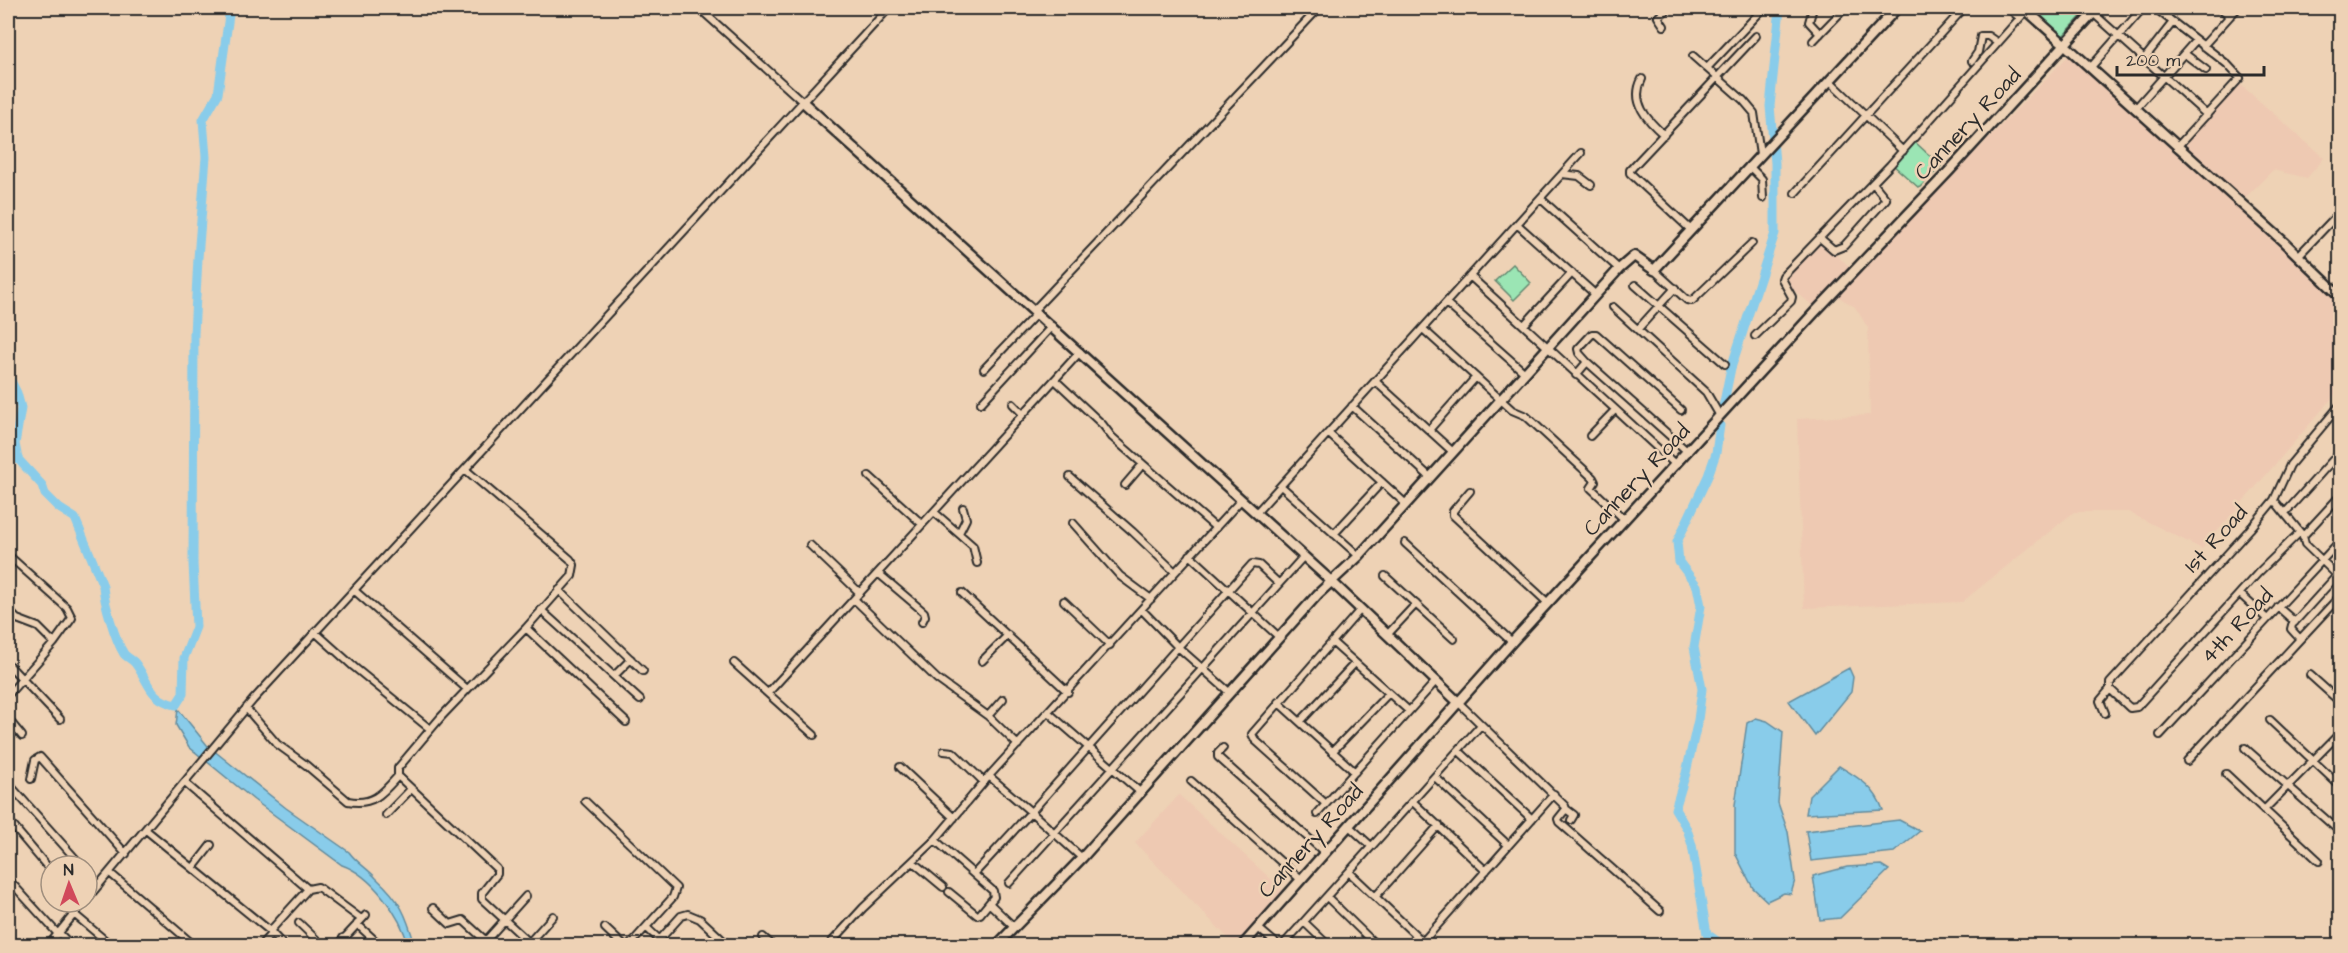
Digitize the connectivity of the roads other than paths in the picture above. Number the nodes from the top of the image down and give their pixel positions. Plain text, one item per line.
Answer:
1 (699, 8) edge
2 (889, 8) edge
3 (1319, 8) edge
4 (1669, 8) edge
5 (1812, 8) edge
6 (1845, 8) edge
7 (1897, 8) edge
8 (1964, 8) edge
9 (2008, 8) edge
10 (2143, 8) edge
11 (2156, 8) edge
12 (2220, 8) edge
13 (2238, 8) edge
14 (1763, 9) dead end
15 (2025, 9) edge
16 (2095, 10) edge
17 (2230, 16) junction
18 (2020, 18) junction
19 (2173, 22) junction
20 (1664, 26) dead end
21 (1820, 33) junction
22 (1756, 36) dead end
23 (2118, 36) junction
24 (2196, 40) junction
25 (1813, 41) dead end
26 (1998, 43) junction
27 (2065, 44) junction
28 (2203, 46) junction
29 (2185, 54) junction
30 (1693, 56) dead end
31 (2144, 59) junction
32 (1972, 61) dead end
33 (2091, 67) junction
34 (1707, 68) junction
35 (2206, 70) dead end
36 (1716, 77) junction
37 (2164, 77) junction
38 (1642, 79) dead end
39 (1830, 81) junction
40 (804, 102) junction
41 (2135, 109) junction
42 (2207, 115) junction
43 (1866, 116) junction
44 (1664, 135) junction
45 (2177, 147) junction
46 (1903, 151) junction
47 (1581, 153) dead end
48 (1760, 154) junction
49 (1749, 166) junction
50 (1562, 174) junction
51 (1873, 183) junction
52 (1591, 185) dead end
53 (1796, 194) dead end
54 (1763, 198) dead end
55 (1541, 199) junction
56 (2340, 212) edge
57 (2332, 221) junction
58 (1518, 225) junction
59 (2340, 229) edge
60 (1690, 230) junction
61 (1820, 238) junction
62 (1752, 243) dead end
63 (2298, 256) junction
64 (1619, 268) junction
65 (1654, 270) junction
66 (1572, 273) junction
67 (1471, 277) junction
68 (1635, 285) dead end
69 (1675, 288) junction
70 (1596, 295) junction
71 (2340, 296) edge
72 (1446, 303) junction
73 (1659, 306) junction
74 (1613, 307) dead end
75 (1036, 311) junction
76 (1524, 325) junction
77 (1052, 326) junction
78 (1423, 329) junction
79 (1638, 329) junction
80 (1755, 336) dead end
81 (1548, 348) junction
82 (1080, 352) junction
83 (1587, 362) junction
84 (1725, 364) dead end
85 (984, 369) dead end
86 (1525, 373) junction
87 (1576, 375) junction
88 (1476, 377) junction
89 (1055, 380) junction
90 (1375, 381) junction
91 (1501, 400) junction
92 (981, 403) dead end
93 (1013, 404) dead end
94 (2340, 405) edge
95 (1352, 406) junction
96 (1615, 410) junction
97 (1681, 410) dead end
98 (1023, 414) junction
99 (1719, 416) junction
100 (1429, 430) junction
101 (1329, 433) junction
102 (1590, 436) dead end
103 (1453, 452) junction
104 (1688, 452) junction
105 (2340, 452) edge
106 (1143, 464) junction
107 (1676, 465) junction
108 (466, 470) junction
109 (869, 476) dead end
110 (1070, 477) dead end
111 (1430, 477) junction
112 (1382, 482) junction
113 (1125, 485) dead end
114 (1281, 486) junction
115 (1470, 491) dead end
116 (2340, 496) edge
117 (1242, 500) junction
118 (2274, 500) junction
119 (1406, 504) junction
120 (963, 508) dead end
121 (934, 512) junction
122 (1256, 513) junction
123 (2285, 513) junction
124 (1625, 520) junction
125 (922, 524) junction
126 (1073, 524) dead end
127 (1216, 528) junction
128 (959, 533) junction
129 (1334, 534) junction
130 (2301, 534) junction
131 (2340, 541) edge
132 (1405, 543) dead end
133 (810, 545) dead end
134 (8, 555) edge
135 (1190, 555) junction
136 (1304, 556) junction
137 (1359, 556) junction
138 (2322, 561) junction
139 (977, 563) dead end
140 (1175, 572) junction
141 (878, 573) junction
142 (2340, 575) edge
143 (1385, 576) dead end
144 (1332, 581) junction
145 (1278, 583) junction
146 (559, 590) junction
147 (1230, 590) junction
148 (355, 591) junction
149 (860, 593) junction
150 (962, 593) dead end
151 (2240, 594) junction
152 (2340, 596) edge
153 (1151, 598) junction
154 (854, 599) junction
155 (1064, 601) dead end
156 (1548, 603) junction
157 (1416, 604) junction
158 (2278, 607) junction
159 (8, 610) edge
160 (540, 610) junction
161 (1142, 610) junction
162 (1360, 610) junction
163 (1255, 612) junction
164 (2267, 619) junction
165 (922, 622) dead end
166 (2293, 625) junction
167 (526, 628) junction
168 (315, 632) junction
169 (1008, 635) junction
170 (1387, 635) junction
171 (1279, 637) junction
172 (1454, 639) dead end
173 (2300, 639) junction
174 (1332, 642) junction
175 (1512, 642) junction
176 (54, 643) junction
177 (1110, 645) junction
178 (1178, 647) junction
179 (631, 659) junction
180 (982, 661) dead end
181 (734, 663) dead end
182 (1355, 663) junction
183 (8, 664) edge
184 (1203, 669) junction
185 (644, 671) dead end
186 (2310, 675) dead end
187 (614, 676) junction
188 (21, 680) junction
189 (1436, 681) junction
190 (467, 689) junction
191 (2110, 689) junction
192 (1068, 692) junction
193 (1229, 692) junction
194 (768, 693) junction
195 (1389, 693) junction
196 (8, 695) edge
197 (1003, 699) dead end
198 (640, 700) dead end
199 (1278, 702) junction
200 (1458, 702) junction
201 (2340, 702) edge
202 (246, 708) junction
203 (1409, 711) junction
204 (1049, 713) junction
205 (2105, 713) dead end
206 (988, 716) junction
207 (60, 718) dead end
208 (8, 719) edge
209 (2270, 720) dead end
210 (626, 722) dead end
211 (1300, 722) junction
212 (1481, 725) junction
213 (430, 729) junction
214 (814, 735) dead end
215 (2160, 735) dead end
216 (22, 736) dead end
217 (2339, 739) edge
218 (1018, 745) junction
219 (1089, 746) junction
220 (1223, 748) dead end
221 (2245, 748) dead end
222 (944, 751) dead end
223 (1459, 751) junction
224 (1332, 752) junction
225 (2187, 761) dead end
226 (2314, 761) junction
227 (900, 767) dead end
228 (1113, 768) junction
229 (1355, 772) junction
230 (2226, 774) dead end
231 (398, 776) junction
232 (1435, 777) junction
233 (31, 779) dead end
234 (987, 779) junction
235 (1191, 781) dead end
236 (8, 783) edge
237 (185, 783) junction
238 (2288, 786) junction
239 (2340, 786) edge
240 (411, 789) junction
241 (1140, 792) junction
242 (1554, 794) junction
243 (585, 801) dead end
244 (1413, 802) junction
245 (1326, 804) junction
246 (1566, 809) junction
247 (2264, 810) junction
248 (1031, 812) junction
249 (1317, 814) dead end
250 (386, 815) dead end
251 (954, 818) junction
252 (1532, 819) junction
253 (8, 820) edge
254 (1571, 820) dead end
255 (1439, 825) junction
256 (1348, 826) junction
257 (146, 830) junction
258 (2338, 830) dead end
259 (1054, 833) junction
260 (935, 840) junction
261 (1508, 844) junction
262 (211, 845) dead end
263 (1371, 846) junction
264 (1324, 852) junction
265 (70, 854) edge
266 (126, 854) junction
267 (39, 857) edge
268 (1082, 858) junction
269 (2319, 861) dead end
270 (913, 862) junction
271 (193, 868) junction
272 (1486, 871) junction
273 (1349, 872) junction
274 (110, 873) junction
275 (974, 874) junction
276 (8, 879) edge
277 (1300, 879) junction
278 (1009, 883) dead end
279 (99, 885) edge
280 (942, 887) dead end
281 (308, 890) junction
282 (949, 892) dead end
283 (526, 896) dead end
284 (1327, 897) junction
285 (1376, 897) junction
286 (990, 904) junction
287 (433, 908) dead end
288 (1660, 910) dead end
289 (74, 914) joint
290 (553, 916) dead end
291 (361, 919) junction
292 (505, 920) junction
293 (1304, 922) junction
294 (299, 923) dead end
295 (646, 927) junction
296 (1014, 927) junction
297 (605, 928) dead end
298 (1258, 928) junction
299 (271, 932) junction
300 (58, 933) junction
301 (763, 937) dead end
302 (344, 938) junction
303 (660, 939) junction
304 (483, 943) edge
305 (529, 944) edge
306 (1421, 944) edge
307 (48, 945) edge
308 (72, 945) edge
309 (112, 945) edge
310 (195, 945) edge
311 (260, 945) edge
312 (284, 945) edge
313 (323, 945) edge
314 (337, 945) edge
315 (351, 945) edge
316 (381, 945) edge
317 (624, 945) edge
318 (629, 945) edge
319 (654, 945) edge
320 (666, 945) edge
321 (729, 945) edge
322 (773, 945) edge
323 (828, 945) edge
324 (996, 945) edge
325 (1242, 945) edge
326 (1281, 945) edge
327 (1329, 945) edge
328 (1377, 945) edge

1 - 40 street
2 - 40 street
3 - 75 street
4 - 20 street
5 - 21 street
6 - 21 street
7 - 39 street
8 - 43 street
9 - 18 street
10 - 23 street
11 - 19 street
12 - 17 street
13 - 17 street
14 - 34 street
15 - 18 street
15 - 27 street
16 - 23 street
16 - 27 street, Cannery Road
17 - 28 street
18 - 26 street
19 - 24 street
19 - 31 street
21 - 25 street
22 - 36 street
23 - 31 street
23 - 33 street
24 - 28 street
24 - 29 street
26 - 32 street
26 - 46 street
27 - 33 street
27 - 99 street, Cannery Road
28 - 42 street
29 - 35 street
29 - 37 street
30 - 34 street
31 - 37 street
33 - 41 street
34 - 36 street
36 - 44 street
36 - 48 street
37 - 41 street
37 - 42 street
38 - 44 street
39 - 43 street
39 - 48 street
40 - 75 street
40 - 108 street
41 - 45 street
42 - 45 street
43 - 46 street
43 - 53 street
44 - 60 street
45 - 63 street
46 - 51 street
47 - 50 street
48 - 49 street
49 - 54 street
49 - 60 street
50 - 52 street
50 - 55 street
51 - 61 street
51 - 61 street
55 - 58 street
55 - 64 street
56 - 57 street
57 - 59 street
57 - 63 street
58 - 66 street
58 - 67 street
60 - 65 street
61 - 80 street
62 - 69 street
63 - 71 street
64 - 65 street
64 - 70 street
65 - 69 street
66 - 70 street
66 - 76 street
67 - 72 street
67 - 76 street
68 - 73 street
69 - 73 street
70 - 81 street
72 - 78 street
72 - 86 street
73 - 79 street
73 - 84 street
74 - 79 street
75 - 77 street
75 - 85 street
76 - 81 street
77 - 82 street
77 - 92 street
78 - 88 street
78 - 90 street
79 - 99 street
81 - 86 street
81 - 87 street
82 - 89 street
82 - 117 street
83 - 87 street
83 - 97 street
83 - 104 street
86 - 91 street
87 - 96 street
88 - 91 street
88 - 100 street
89 - 98 street
89 - 106 street
90 - 95 street
90 - 100 street
91 - 103 street
91 - 124 street
93 - 98 street
94 - 118 street, 1st Road
95 - 101 street
95 - 111 street
96 - 102 street
96 - 107 street
98 - 121 street
99 - 104 street, Cannery Road
100 - 103 street
101 - 112 street
101 - 114 street
103 - 111 street
104 - 107 street, Cannery Road
105 - 123 street
106 - 113 street
106 - 127 street
107 - 124 street, Cannery Road
108 - 146 street
108 - 148 street
109 - 125 street
110 - 140 street
111 - 119 street
112 - 119 street
112 - 129 street
114 - 122 street
114 - 129 street
115 - 156 street
116 - 130 street
117 - 122 street
117 - 127 street
118 - 123 street
118 - 191 street, 1st Road
119 - 137 street
120 - 128 street
121 - 125 street
121 - 128 street
122 - 136 street
123 - 130 street
124 - 156 street, Cannery Road
125 - 141 street
126 - 153 street
127 - 135 street
128 - 139 street
129 - 137 street
130 - 138 street
130 - 151 street
131 - 138 street, 4th Road
132 - 175 street
133 - 149 street
134 - 176 street
135 - 140 street
135 - 147 street
136 - 144 street
136 - 145 street
137 - 144 street
138 - 142 street
138 - 158 street, 4th Road
140 - 153 street
141 - 149 street
141 - 165 street
142 - 166 street
143 - 157 street
144 - 162 street
144 - 171 street
145 - 147 street
145 - 163 street
146 - 160 street
146 - 179 street
147 - 163 street
147 - 178 street
148 - 168 street
148 - 190 street
149 - 154 street
150 - 169 street
151 - 164 street
151 - 191 street
152 - 173 street
153 - 161 street
154 - 194 street
154 - 206 street
155 - 177 street
156 - 175 street, Cannery Road
157 - 170 street
157 - 172 street
158 - 164 street, 4th Road
158 - 166 street
159 - 176 street
160 - 167 street
160 - 187 street
161 - 177 street
161 - 178 street
162 - 170 street
162 - 174 street
163 - 171 street
163 - 184 street
164 - 215 street, 4th Road
166 - 173 street
167 - 190 street
167 - 210 street
168 - 202 street
168 - 213 street
169 - 180 street
169 - 192 street
170 - 189 street
171 - 193 street
173 - 225 street
174 - 182 street
174 - 199 street
175 - 200 street, Cannery Road
176 - 188 street
177 - 192 street
178 - 184 street
178 - 219 street
179 - 185 street
179 - 187 street
181 - 194 street
182 - 195 street
182 - 211 street
183 - 188 street
184 - 193 street
184 - 228 street
186 - 201 street
187 - 198 street
188 - 196 street
188 - 207 street
189 - 200 street
189 - 203 street
190 - 213 street
191 - 205 street
192 - 204 street
193 - 241 street
194 - 214 street
195 - 203 street
195 - 224 street
197 - 206 street
199 - 211 street
199 - 245 street
200 - 212 street
200 - 256 street, Cannery Road
202 - 231 street
202 - 237 street
203 - 229 street
204 - 218 street
204 - 219 street
206 - 218 street
208 - 216 street
209 - 226 street
211 - 224 street
212 - 223 street
212 - 242 street
213 - 231 street
217 - 226 street
218 - 234 street
219 - 228 street
219 - 248 street
220 - 264 street
221 - 238 street
222 - 234 street
223 - 232 street
223 - 252 street
224 - 229 street
226 - 238 street
226 - 239 street
227 - 251 street
228 - 241 street
228 - 259 street
229 - 245 street
230 - 247 street
231 - 240 street
232 - 244 street
232 - 261 street
233 - 266 street
234 - 248 street
234 - 251 street
235 - 277 street
236 - 265 street
237 - 257 street
237 - 281 street
238 - 247 street
238 - 258 street
240 - 250 street
240 - 292 street
241 - 268 street
242 - 246 street
242 - 252 street
243 - 295 street
244 - 255 street
244 - 263 street
245 - 249 street
246 - 254 street
246 - 288 street
247 - 269 street
248 - 259 street
248 - 275 street
251 - 260 street
252 - 261 street
253 - 267 street
255 - 272 street
255 - 285 street
256 - 263 street
256 - 264 street, Cannery Road
257 - 266 street
257 - 271 street
259 - 268 street
259 - 278 street
260 - 270 street
260 - 275 street
261 - 272 street
262 - 271 street
263 - 273 street
264 - 277 street, Cannery Road
266 - 274 street
268 - 296 street
270 - 280 street
270 - 323 street
271 - 299 street
272 - 306 street
273 - 284 street
273 - 285 street
274 - 279 street
274 - 310 street
275 - 286 street
276 - 300 street
277 - 298 street, Cannery Road
281 - 291 street
281 - 299 street
282 - 286 street
283 - 292 street
284 - 293 street
284 - 328 street
285 - 306 street
286 - 296 street
287 - 304 street
289 - 300 street
289 - 309 street
290 - 305 street
291 - 302 street
291 - 316 street
292 - 304 street
292 - 305 street
293 - 326 street
293 - 327 street
294 - 313 street
295 - 303 street
295 - 318 street
296 - 324 street
297 - 317 street
298 - 325 street, Cannery Road
298 - 326 street
299 - 311 street
299 - 312 street
300 - 307 street
300 - 308 street
301 - 322 street
302 - 314 street
302 - 315 street
303 - 319 street
303 - 320 street
303 - 321 street

